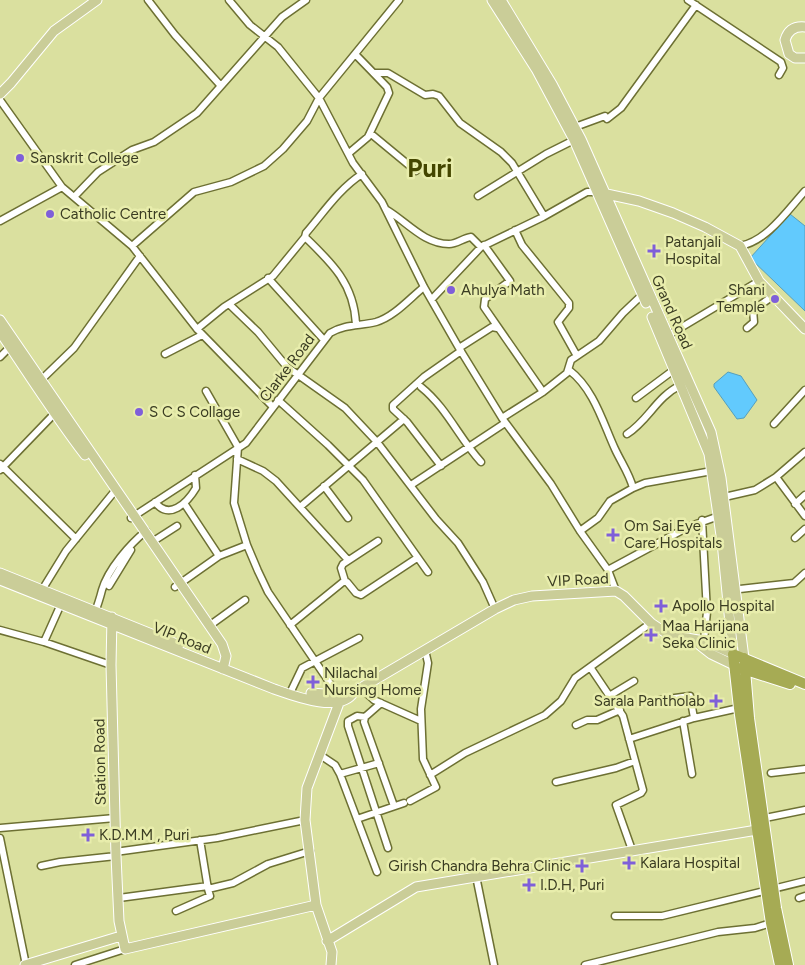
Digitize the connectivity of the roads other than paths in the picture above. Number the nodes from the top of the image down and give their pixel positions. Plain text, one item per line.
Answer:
1 (97, 0) edge
2 (148, 0) edge
3 (229, 0) edge
4 (306, 0) edge
5 (397, 0) edge
6 (492, 0) edge
7 (501, 0) edge
8 (688, 0) edge
9 (696, 5) junction
10 (805, 27) edge
11 (265, 38) junction
12 (355, 54) junction
13 (804, 58) edge
14 (374, 73) junction
15 (779, 75) dead end
16 (221, 86) junction
17 (0, 94) edge
18 (319, 98) junction
19 (0, 100) edge
20 (575, 127) junction
21 (370, 133) junction
22 (574, 140) junction
23 (348, 153) junction
24 (416, 171) dead end
25 (518, 172) junction
26 (362, 174) junction
27 (62, 187) junction
28 (805, 191) edge
29 (597, 192) junction
30 (606, 194) junction
31 (478, 196) dead end
32 (74, 197) junction
33 (386, 210) junction
34 (544, 216) junction
35 (0, 221) edge
36 (515, 230) junction
37 (305, 237) junction
38 (132, 246) junction
39 (482, 246) junction
40 (740, 246) junction
41 (140, 256) junction
42 (268, 278) junction
43 (759, 282) junction
44 (424, 286) junction
45 (642, 295) junction
46 (773, 296) junction
47 (432, 299) junction
48 (229, 304) junction
49 (0, 320) edge
50 (356, 324) junction
51 (498, 328) junction
52 (746, 328) dead end
53 (805, 329) edge
54 (0, 332) edge
55 (199, 332) junction
56 (667, 336) junction
57 (324, 340) junction
58 (10, 347) junction
59 (460, 349) junction
60 (165, 354) dead end
61 (0, 356) edge
62 (577, 356) junction
63 (674, 369) junction
64 (569, 370) junction
65 (296, 375) junction
66 (39, 383) junction
67 (682, 385) junction
68 (421, 386) dead end
69 (805, 390) edge
70 (206, 392) dead end
71 (543, 392) junction
72 (636, 398) dead end
73 (278, 400) junction
74 (273, 407) junction
75 (57, 411) junction
76 (404, 419) junction
77 (504, 421) junction
78 (774, 424) dead end
79 (627, 434) dead end
80 (377, 442) junction
81 (238, 447) junction
82 (468, 448) junction
83 (805, 452) edge
84 (237, 459) junction
85 (481, 462) dead end
86 (349, 465) junction
87 (440, 466) junction
88 (1, 467) edge
89 (712, 471) junction
90 (196, 475) junction
91 (776, 477) junction
92 (411, 485) junction
93 (324, 486) junction
94 (633, 488) junction
95 (114, 492) junction
96 (805, 495) edge
97 (720, 498) junction
98 (155, 502) junction
99 (184, 503) junction
100 (796, 504) junction
101 (300, 506) junction
102 (133, 516) junction
103 (719, 516) junction
104 (805, 516) edge
105 (348, 518) dead end
106 (702, 520) junction
107 (177, 526) dead end
108 (805, 529) edge
109 (580, 531) junction
110 (140, 536) junction
111 (795, 538) dead end
112 (76, 539) junction
113 (378, 541) dead end
114 (152, 542) junction
115 (247, 545) junction
116 (220, 556) junction
117 (417, 558) junction
118 (348, 560) junction
119 (608, 570) junction
120 (428, 572) dead end
121 (0, 573) edge
122 (805, 573) edge
123 (0, 580) edge
124 (345, 581) junction
125 (177, 585) junction
126 (42, 590) junction
127 (730, 590) junction
128 (616, 591) junction
129 (245, 600) dead end
130 (61, 604) junction
131 (495, 609) junction
132 (94, 614) junction
133 (110, 620) junction
134 (652, 623) junction
135 (290, 625) junction
136 (209, 626) junction
137 (0, 630) edge
138 (359, 638) dead end
139 (692, 639) junction
140 (704, 640) junction
141 (44, 642) junction
142 (224, 650) junction
143 (425, 650) junction
144 (733, 654) junction
145 (744, 658) junction
146 (316, 660) junction
147 (108, 664) junction
148 (734, 665) junction
149 (224, 666) junction
150 (590, 667) junction
151 (744, 670) junction
152 (634, 681) dead end
153 (805, 684) edge
154 (292, 689) junction
155 (358, 690) junction
156 (805, 690) edge
157 (609, 696) junction
158 (339, 699) junction
159 (660, 700) dead end
160 (381, 703) junction
161 (739, 708) junction
162 (620, 710) junction
163 (365, 717) junction
164 (694, 718) junction
165 (421, 721) junction
166 (683, 721) junction
167 (576, 725) dead end
168 (629, 739) junction
169 (320, 755) junction
170 (635, 761) junction
171 (379, 763) junction
172 (362, 769) junction
173 (805, 769) edge
174 (771, 773) dead end
175 (340, 774) junction
176 (692, 774) dead end
177 (430, 775) junction
178 (556, 782) dead end
179 (394, 806) junction
180 (805, 810) edge
181 (376, 812) junction
182 (113, 818) junction
183 (357, 819) junction
184 (306, 820) junction
185 (759, 823) junction
186 (0, 828) edge
187 (0, 838) edge
188 (200, 840) junction
189 (388, 848) dead end
190 (632, 850) junction
191 (310, 851) junction
192 (115, 855) junction
193 (41, 866) dead end
194 (377, 872) dead end
195 (476, 876) junction
196 (805, 881) edge
197 (208, 888) junction
198 (770, 890) junction
199 (119, 898) junction
200 (316, 905) junction
201 (176, 911) dead end
202 (614, 916) dead end
203 (119, 921) junction
204 (771, 923) junction
205 (121, 936) junction
206 (327, 941) junction
207 (124, 949) junction
208 (25, 965) edge
209 (75, 965) edge
210 (330, 965) edge
211 (494, 965) edge
212 (585, 965) edge
213 (780, 965) edge
214 (788, 965) edge

1 - 17 main road
2 - 16 street
3 - 11 street
4 - 11 street
5 - 12 street
6 - 22 main road, Grand Road
7 - 20 main road, Grand Road
8 - 9 street
9 - 15 street
9 - 20 street
10 - 13 main road
11 - 16 street
11 - 18 street
12 - 14 street
12 - 18 street
14 - 21 street
14 - 25 street
16 - 32 street
18 - 23 street
18 - 38 street
19 - 27 street
20 - 30 main road, Grand Road
21 - 23 street
21 - 24 street
22 - 25 street
22 - 29 main road, Grand Road
23 - 26 street
25 - 31 street
25 - 34 street
26 - 33 street
26 - 37 street
27 - 32 street
27 - 35 street
28 - 40 street
29 - 30 main road
29 - 34 street
29 - 45 main road, Grand Road
30 - 40 main road
30 - 56 main road, Grand Road
32 - 38 street
33 - 39 street
33 - 44 street
34 - 36 street
36 - 39 street
36 - 62 street
37 - 42 street
37 - 50 street
38 - 41 street
39 - 47 street
39 - 51 street
40 - 43 main road
41 - 55 street
41 - 66 street
42 - 48 street
42 - 57 street
43 - 46 main road
43 - 56 street
44 - 47 street
44 - 50 street, Clarke Road
45 - 62 street
45 - 63 main road, Grand Road
46 - 52 street
46 - 53 main road
47 - 59 street
48 - 55 street
48 - 65 street
49 - 66 main road
50 - 57 street, Clarke Road
51 - 59 street
51 - 71 street
54 - 58 main road
55 - 60 street
55 - 74 street
56 - 97 main road, Grand Road
57 - 65 street, Clarke Road
58 - 61 street
58 - 66 main road
59 - 76 street
59 - 77 street
62 - 64 street
63 - 67 main road, Grand Road
63 - 72 street
64 - 71 street
64 - 94 street
65 - 73 street, Clarke Road
65 - 80 street
66 - 75 main road
67 - 79 street
67 - 89 main road, Grand Road
68 - 82 street
69 - 78 street
70 - 81 street
71 - 77 street
73 - 74 street, Clarke Road
73 - 86 street
74 - 81 street, Clarke Road
75 - 88 street
75 - 95 main road
75 - 102 main road
76 - 80 street
76 - 87 street
77 - 82 street
77 - 109 street
80 - 86 street
80 - 92 street
81 - 84 street
81 - 90 street, Clarke Road
82 - 85 street
82 - 87 street
83 - 91 street
84 - 101 street
84 - 115 street
86 - 93 street
86 - 117 street
87 - 92 street
88 - 112 street
89 - 94 street
89 - 97 main road, Grand Road
90 - 98 street, Clarke Road
90 - 99 street
91 - 97 street
91 - 100 street
92 - 131 street
93 - 101 street
93 - 105 street
94 - 109 street
95 - 102 main road
95 - 112 street
96 - 100 street
97 - 103 main road, Grand Road
97 - 127 main road, Grand Road
98 - 99 street
98 - 102 street, Clarke Road
99 - 116 street
100 - 104 street
101 - 118 street
102 - 110 main road
103 - 106 street
103 - 127 main road, Grand Road
106 - 119 street
106 - 140 street
107 - 114 street
108 - 111 street
109 - 119 street
110 - 114 main road
110 - 125 main road
110 - 132 street
112 - 126 street
113 - 118 street
114 - 125 main road
115 - 116 street
115 - 135 street
116 - 125 street
117 - 120 street
117 - 124 street
118 - 124 street
119 - 128 street
121 - 126 main road, VIP Road
122 - 127 street
123 - 130 main road, VIP Road
124 - 135 street
125 - 136 main road
125 - 142 main road
126 - 132 main road, VIP Road
127 - 144 main road, Grand Road
127 - 145 main road, Grand Road
128 - 131 main road, VIP Road
128 - 134 main road, VIP Road
129 - 136 street
130 - 132 main road, VIP Road
130 - 141 street
131 - 143 main road, VIP Road
132 - 133 main road, VIP Road
133 - 147 main road
133 - 149 main road, VIP Road
133 - 182 main road, Station Road
134 - 139 main road, VIP Road
134 - 150 street
135 - 146 street
136 - 142 main road
137 - 141 street
138 - 146 street
139 - 140 main road, VIP Road
139 - 148 main road, VIP Road
140 - 144 main road, VIP Road
141 - 147 street
142 - 149 main road
143 - 155 main road, VIP Road
143 - 165 street
144 - 145 highway
144 - 148 highway
145 - 151 highway
145 - 153 highway
146 - 154 street
146 - 158 street
147 - 182 main road
148 - 151 highway
148 - 161 highway
149 - 154 main road, VIP Road
149 - 158 main road, VIP Road
150 - 157 street
150 - 177 street
151 - 156 highway
151 - 185 highway
152 - 157 street
154 - 158 main road, VIP Road
155 - 158 main road, VIP Road
155 - 160 street
157 - 162 street
158 - 169 main road
159 - 164 street
160 - 163 street
160 - 165 street
161 - 164 street
161 - 185 highway
162 - 167 street
162 - 168 street
163 - 171 street
163 - 172 street
164 - 166 street
165 - 177 street
166 - 168 street
166 - 176 street
168 - 170 street
169 - 175 street
169 - 184 main road
170 - 178 street
170 - 190 street
171 - 172 street
171 - 179 street
172 - 175 street
172 - 181 street
173 - 174 street
175 - 183 street
177 - 179 street
179 - 181 street
180 - 185 street
181 - 183 street
181 - 189 street
182 - 186 street
182 - 192 main road, Station Road
183 - 194 street
184 - 188 street
184 - 191 main road
185 - 190 main road
185 - 198 highway
187 - 208 street
188 - 192 street
188 - 197 street
190 - 195 main road
191 - 197 street
191 - 200 main road
192 - 193 street
192 - 199 main road, Station Road
192 - 203 main road
195 - 206 main road
195 - 211 street
196 - 198 street
197 - 199 street
197 - 201 street
198 - 202 street
198 - 204 highway
198 - 214 highway
199 - 203 main road, Station Road
200 - 206 main road
200 - 207 main road
203 - 205 main road, Station Road
204 - 212 street
204 - 213 highway
205 - 207 main road, Station Road
205 - 208 main road
206 - 210 main road
207 - 209 street

